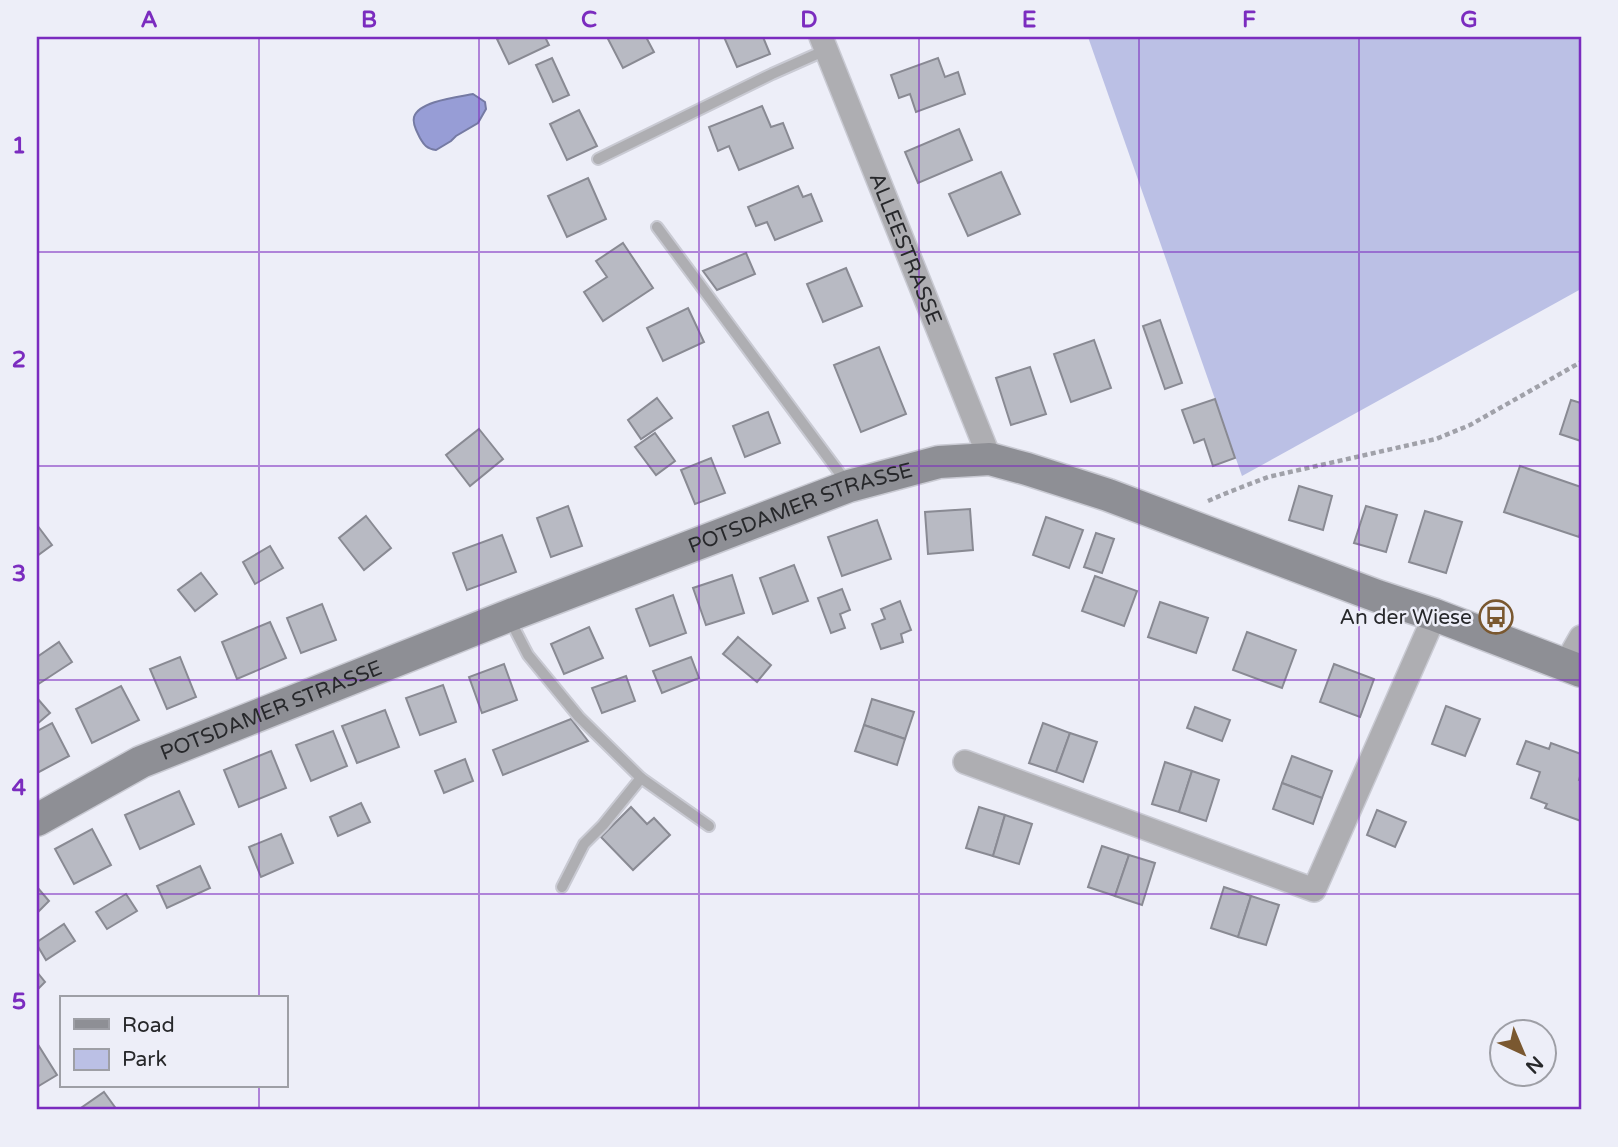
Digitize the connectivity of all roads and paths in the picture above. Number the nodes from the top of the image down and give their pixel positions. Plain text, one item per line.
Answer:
1 (823, 43) edge
2 (598, 159) dead end
3 (657, 227) dead end
4 (1581, 362) edge
5 (990, 459) junction
6 (849, 486) junction
7 (1192, 526) junction
8 (1435, 615) junction
9 (508, 616) junction
10 (1581, 637) edge
11 (1573, 668) edge
12 (965, 762) dead end
13 (641, 778) junction
14 (37, 820) edge
15 (709, 826) dead end
16 (562, 887) dead end

1 - 2 lane
1 - 5 street, ALLEESTRASSE
3 - 6 lane
4 - 7 path
5 - 6 main road, POTSDAMER STRASSE
5 - 7 main road, POTSDAMER STRASSE
6 - 9 main road, POTSDAMER STRASSE
7 - 8 main road, POTSDAMER STRASSE
8 - 11 main road, POTSDAMER STRASSE
8 - 12 street
9 - 13 lane
9 - 14 main road, POTSDAMER STRASSE
10 - 11 street
13 - 15 lane
13 - 16 lane

